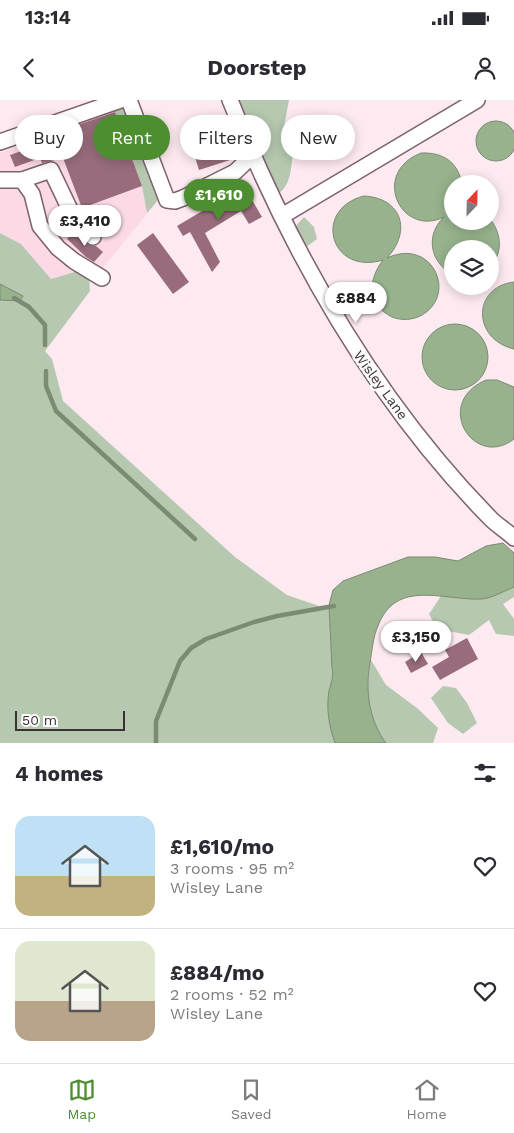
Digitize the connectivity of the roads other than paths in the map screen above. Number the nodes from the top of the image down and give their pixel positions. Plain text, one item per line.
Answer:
1 (121, 100) edge
2 (129, 100) edge
3 (230, 100) edge
4 (477, 100) edge
5 (236, 115) edge
6 (0, 142) edge
7 (248, 160) edge
8 (254, 160) edge
9 (0, 180) edge
10 (22, 180) junction
11 (282, 216) junction
12 (93, 237) dead end
13 (102, 278) dead end
14 (512, 536) edge

1 - 6 street
2 - 7 street
3 - 5 street, Wisley Lane
4 - 11 street
8 - 11 street, Wisley Lane
9 - 10 street
10 - 12 street
10 - 13 street
11 - 14 street, Wisley Lane

